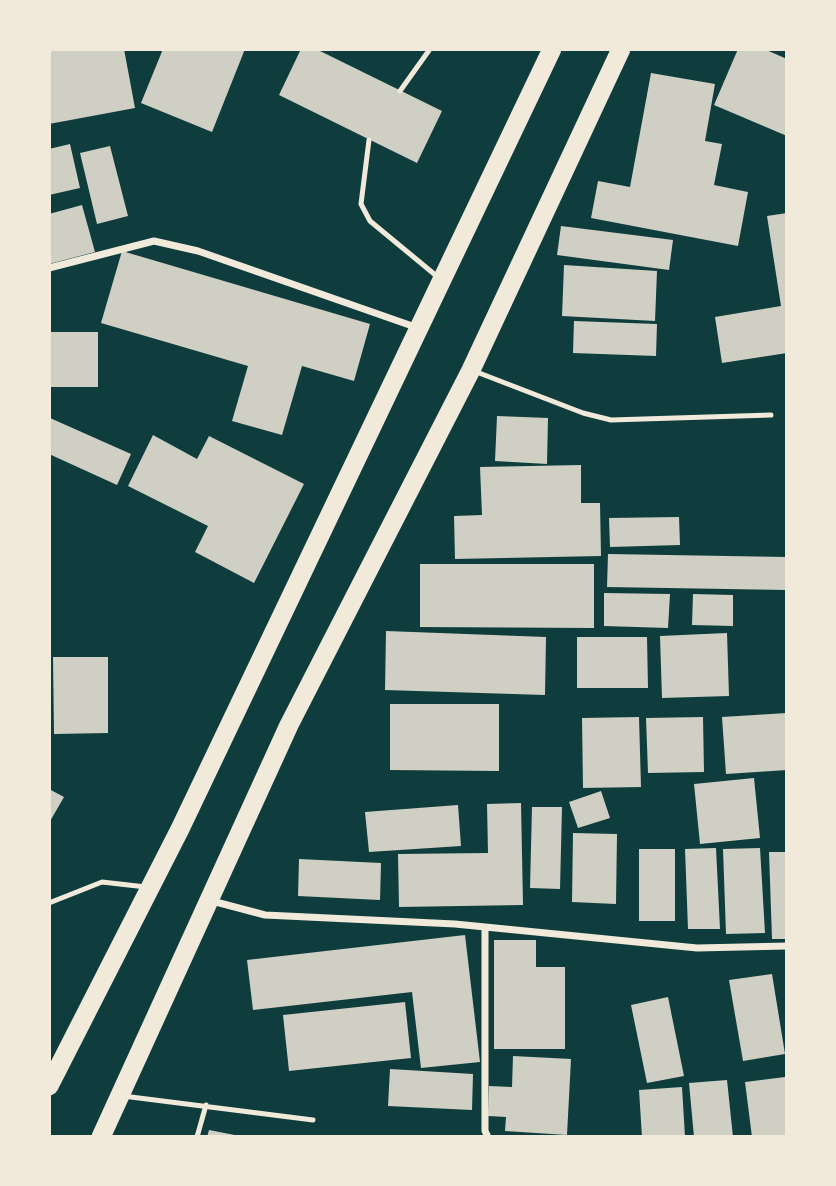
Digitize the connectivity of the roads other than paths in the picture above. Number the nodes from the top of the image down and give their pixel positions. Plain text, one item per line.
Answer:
1 (430, 49) edge
2 (552, 49) edge
3 (621, 49) edge
4 (400, 90) dead end
5 (369, 140) dead end
6 (49, 268) edge
7 (442, 280) junction
8 (419, 328) junction
9 (471, 370) junction
10 (771, 415) dead end
11 (150, 887) junction
12 (208, 900) junction
13 (49, 903) edge
14 (485, 927) junction
15 (787, 946) edge
16 (49, 1086) edge
17 (120, 1096) junction
18 (206, 1105) junction
19 (313, 1120) dead end
20 (101, 1137) edge
21 (197, 1137) edge
22 (488, 1137) edge

1 - 4 lane
2 - 7 highway
3 - 9 highway
5 - 7 lane
6 - 8 street
7 - 8 highway
8 - 11 highway
9 - 10 lane
9 - 12 highway
11 - 13 lane
11 - 16 highway
12 - 14 street
12 - 17 highway
14 - 15 street
14 - 22 street
17 - 18 lane
17 - 20 highway
18 - 19 lane
18 - 21 lane

